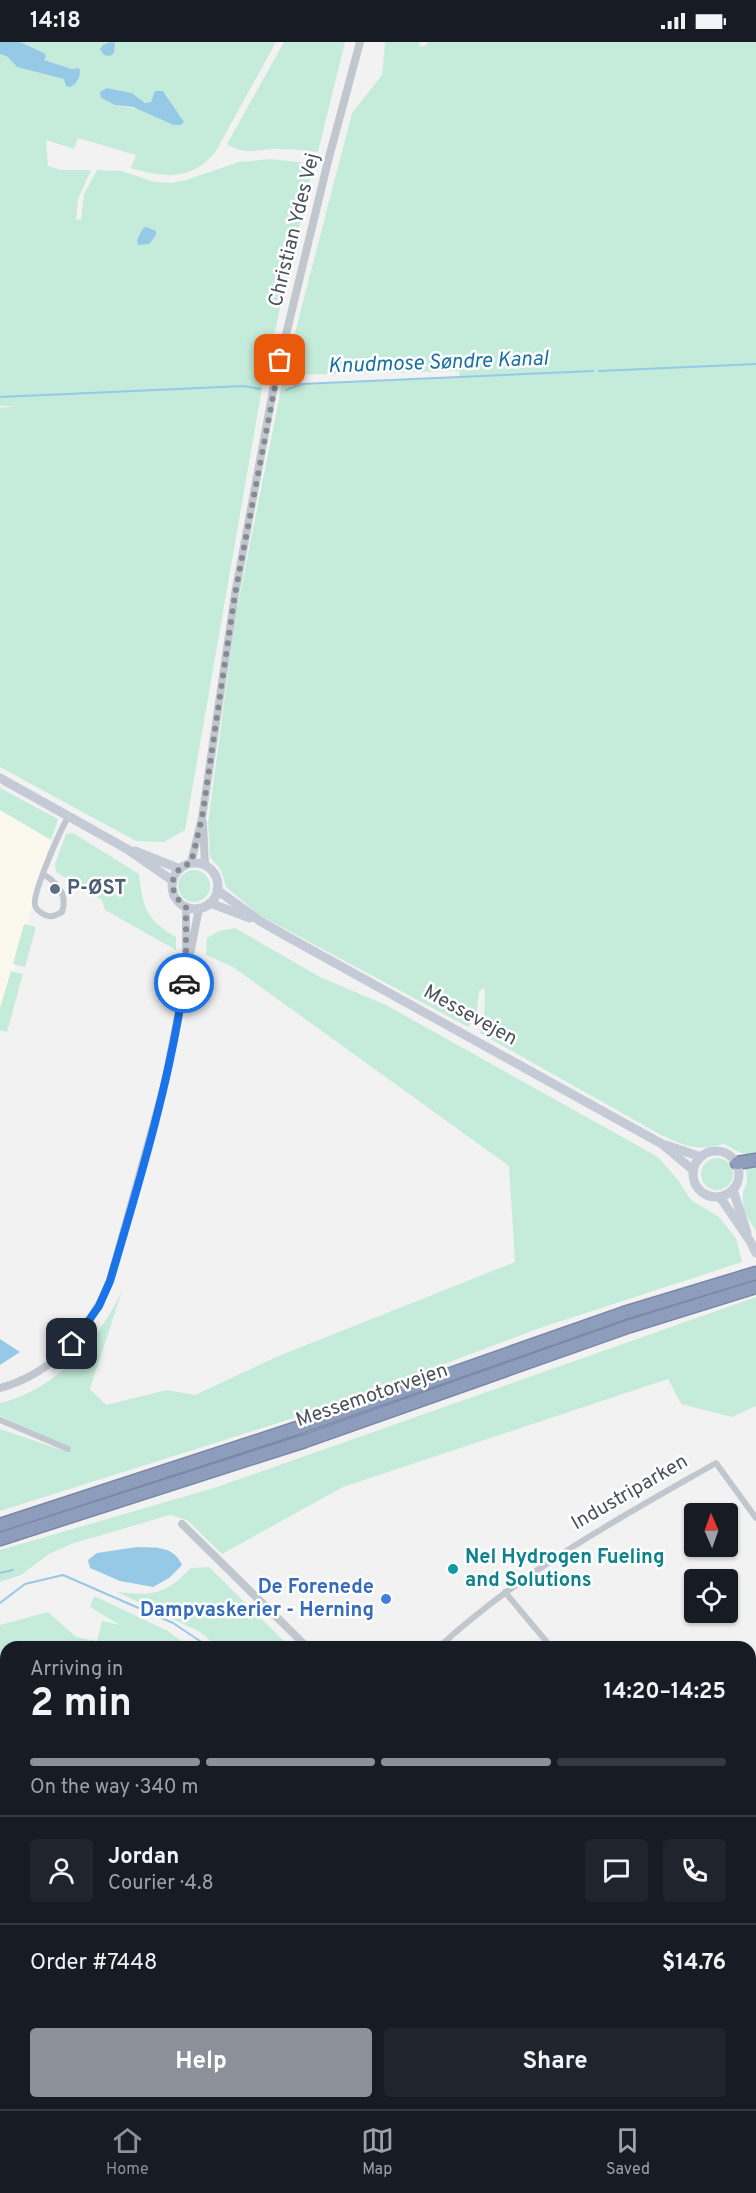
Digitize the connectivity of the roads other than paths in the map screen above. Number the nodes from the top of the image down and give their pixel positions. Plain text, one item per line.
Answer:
1 (360, 42) edge
2 (0, 778) edge
3 (69, 816) junction
4 (202, 818) junction
5 (128, 849) junction
6 (191, 863) junction
7 (205, 865) junction
8 (180, 868) junction
9 (43, 874) junction
10 (173, 881) junction
11 (218, 890) junction
12 (210, 903) junction
13 (186, 907) junction
14 (199, 908) junction
15 (260, 921) junction
16 (186, 970) junction
17 (662, 1144) junction
18 (701, 1157) junction
19 (756, 1160) edge
20 (737, 1163) junction
21 (693, 1170) junction
22 (733, 1190) junction
23 (720, 1197) junction
24 (121, 1207) dead end
25 (131, 1210) junction
26 (750, 1241) junction
27 (756, 1253) edge
28 (756, 1273) edge
29 (756, 1287) edge
30 (0, 1388) edge
31 (0, 1420) edge
32 (68, 1449) dead end
33 (756, 1518) edge
34 (182, 1524) dead end
35 (0, 1525) edge
36 (0, 1539) edge
37 (506, 1592) junction
38 (301, 1641) edge
39 (445, 1641) edge
40 (546, 1641) edge

1 - 4 street, Christian Ydes Vej
2 - 3 main road
3 - 5 main road
3 - 9 street
4 - 6 street, Christian Ydes Vej
4 - 7 street, Christian Ydes Vej
5 - 8 main road
5 - 10 main road
6 - 7 main road
6 - 8 main road
7 - 11 main road
8 - 10 main road
9 - 9 street
10 - 13 main road
11 - 12 main road
11 - 15 main road, Messevejen
12 - 14 main road
12 - 15 main road, Messevejen
13 - 14 main road
13 - 16 street
14 - 16 street
15 - 17 main road, Messevejen
16 - 25 street
17 - 18 main road, Messevejen
17 - 21 main road, Messevejen
18 - 20 main road
18 - 21 main road
19 - 20 highway
20 - 22 main road
21 - 23 main road
22 - 23 main road
22 - 26 main road
23 - 26 main road
24 - 25 street
25 - 30 street
26 - 27 main road
28 - 35 highway, Messemotorvejen
29 - 36 highway, Messemotorvejen
31 - 32 street
33 - 37 street, Industriparken
34 - 38 street
37 - 39 street, Industriparken
37 - 40 street

